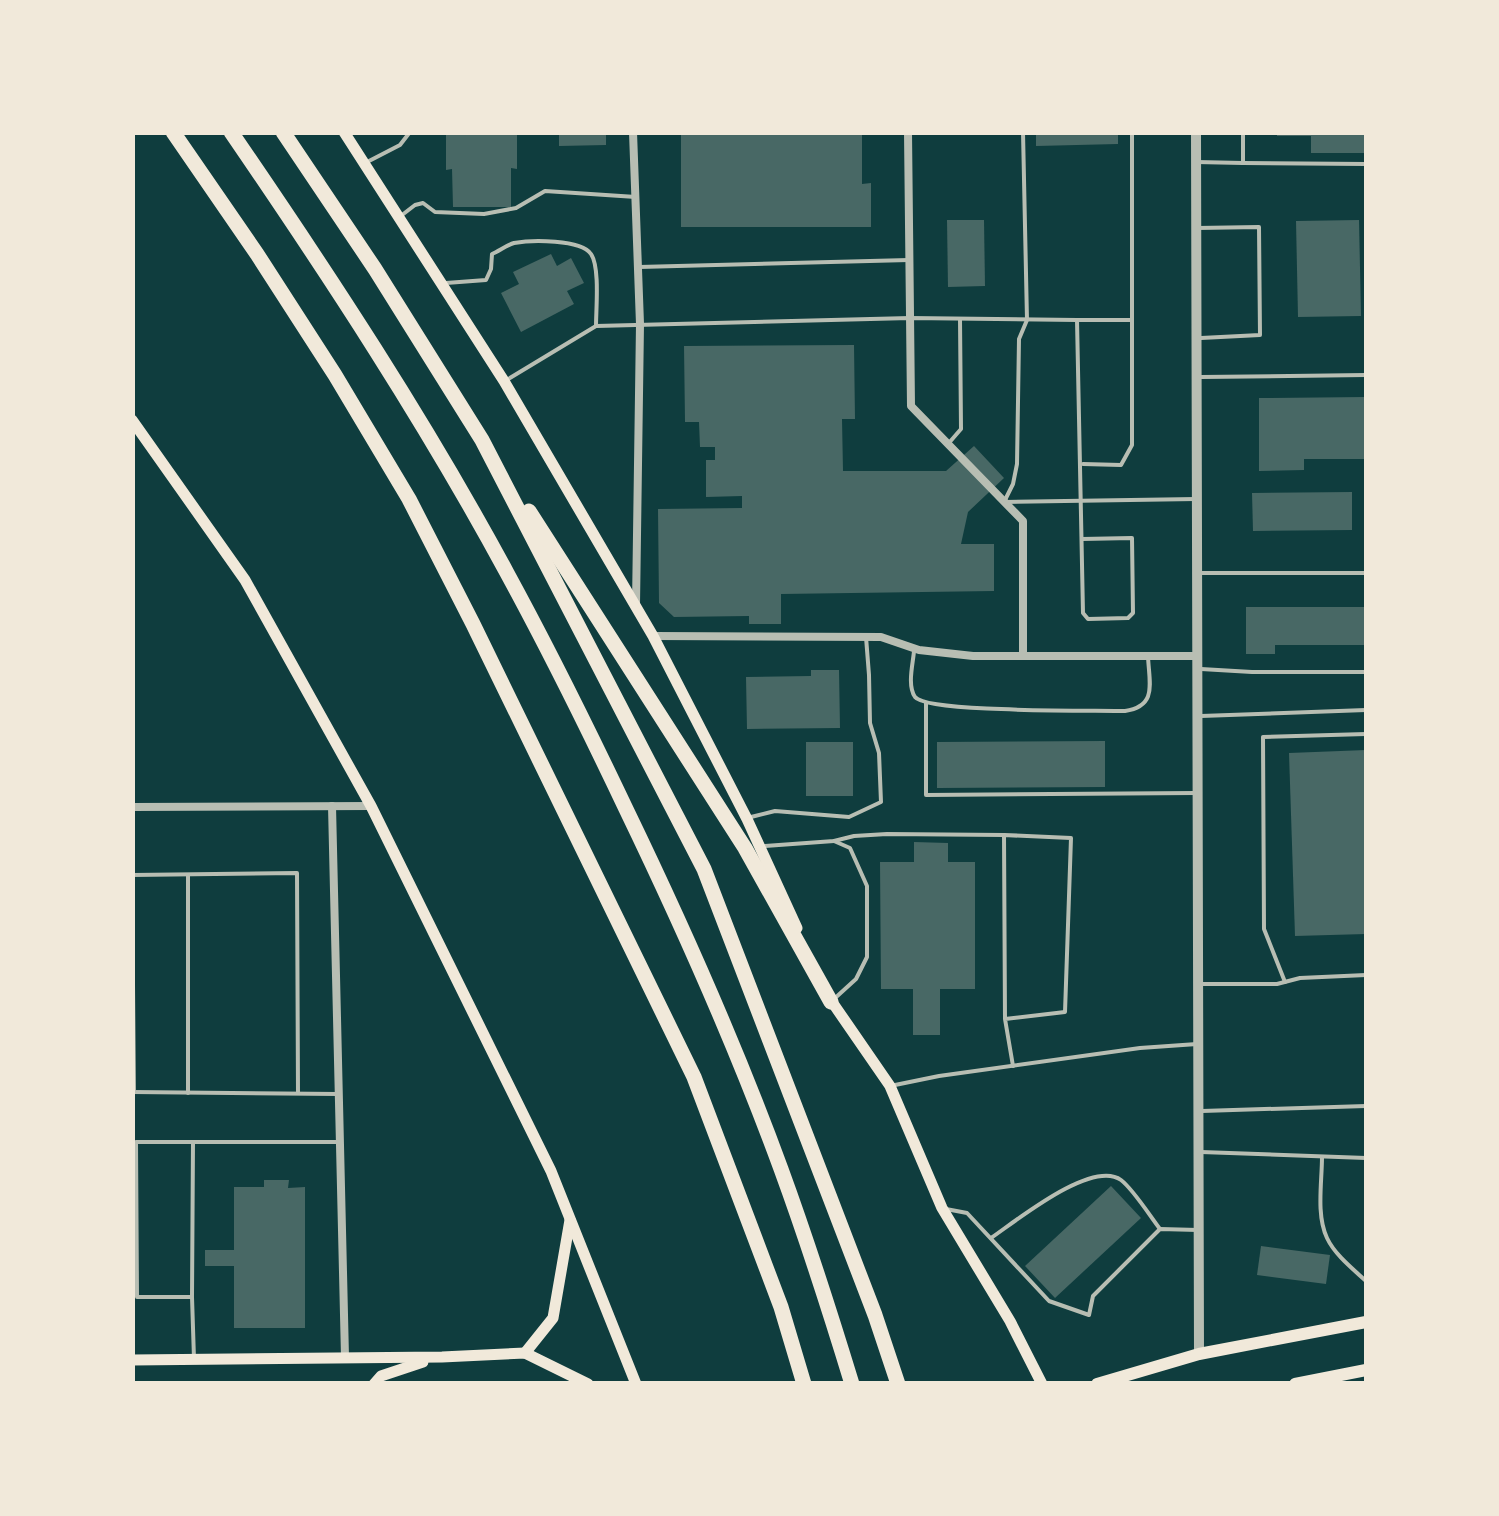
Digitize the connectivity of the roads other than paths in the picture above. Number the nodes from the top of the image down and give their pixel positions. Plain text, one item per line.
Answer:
1 (173, 132) edge
2 (231, 132) edge
3 (283, 132) edge
4 (344, 132) edge
5 (410, 132) edge
6 (633, 132) edge
7 (908, 132) edge
8 (1023, 132) edge
9 (1132, 132) edge
10 (1196, 132) edge
11 (1243, 132) edge
12 (1196, 162) junction
13 (364, 163) junction
14 (1242, 164) junction
15 (1366, 164) edge
16 (636, 197) junction
17 (400, 217) junction
18 (1196, 228) junction
19 (909, 260) junction
20 (638, 267) junction
21 (442, 284) junction
22 (910, 318) junction
23 (960, 319) junction
24 (1026, 320) junction
25 (1078, 320) junction
26 (1132, 320) junction
27 (640, 324) junction
28 (596, 326) junction
29 (1196, 338) junction
30 (1366, 375) edge
31 (1196, 377) junction
32 (504, 382) junction
33 (132, 420) edge
34 (482, 440) junction
35 (948, 444) junction
36 (1081, 464) junction
37 (1196, 500) junction
38 (1082, 501) junction
39 (1004, 502) junction
40 (1082, 539) junction
41 (1366, 573) edge
42 (1196, 574) junction
43 (636, 610) junction
44 (653, 636) junction
45 (866, 637) junction
46 (914, 648) junction
47 (1023, 656) junction
48 (1148, 656) junction
49 (1197, 656) junction
50 (1197, 669) junction
51 (1366, 672) edge
52 (926, 703) junction
53 (1366, 710) edge
54 (1197, 716) junction
55 (1366, 734) edge
56 (1196, 793) junction
57 (332, 806) junction
58 (372, 806) junction
59 (132, 807) edge
60 (747, 818) junction
61 (1004, 835) junction
62 (834, 841) junction
63 (752, 847) junction
64 (188, 875) junction
65 (1366, 975) edge
66 (1285, 982) junction
67 (1197, 984) junction
68 (831, 1002) junction
69 (1004, 1018) junction
70 (1197, 1044) junction
71 (1013, 1066) junction
72 (890, 1086) junction
73 (133, 1092) edge
74 (188, 1092) junction
75 (298, 1093) junction
76 (340, 1094) junction
77 (1366, 1106) edge
78 (1197, 1112) junction
79 (194, 1142) junction
80 (341, 1142) junction
81 (1198, 1152) junction
82 (1322, 1156) junction
83 (1366, 1158) edge
84 (942, 1208) junction
85 (570, 1215) junction
86 (1160, 1228) junction
87 (1198, 1230) junction
88 (990, 1238) junction
89 (134, 1253) edge
90 (1366, 1281) edge
91 (192, 1297) junction
92 (1366, 1322) edge
93 (524, 1353) junction
94 (1199, 1354) junction
95 (346, 1356) junction
96 (442, 1357) junction
97 (194, 1358) junction
98 (132, 1360) edge
99 (1366, 1370) edge
100 (374, 1384) edge
101 (588, 1384) edge
102 (636, 1384) edge
103 (804, 1384) edge
104 (852, 1384) edge
105 (898, 1384) edge
106 (1042, 1384) edge
107 (1098, 1384) edge
108 (1295, 1384) edge

1 - 103 highway
2 - 104 highway
3 - 34 highway
4 - 13 main road
5 - 13 lane
6 - 16 street
7 - 19 street
8 - 24 lane
9 - 26 lane
10 - 12 street
11 - 14 lane
12 - 14 lane
12 - 18 street
13 - 17 main road
14 - 15 lane
16 - 17 lane
16 - 20 street
17 - 21 main road
18 - 29 street
18 - 29 lane
19 - 20 lane
19 - 22 street
20 - 27 street
21 - 28 lane
21 - 32 main road
22 - 23 lane
22 - 27 lane
22 - 35 street
23 - 24 lane
23 - 35 lane
24 - 25 lane
24 - 39 lane
25 - 26 lane
25 - 36 lane
26 - 36 lane
27 - 28 lane
27 - 43 street
28 - 32 lane
29 - 31 street
30 - 31 lane
31 - 37 street
32 - 43 main road
33 - 58 main road
34 - 63 highway
34 - 105 highway
35 - 39 street
36 - 38 lane
37 - 38 lane
37 - 42 street
38 - 39 lane
38 - 40 lane
39 - 47 street
40 - 40 lane
41 - 42 lane
42 - 49 street
43 - 44 main road
44 - 45 street
44 - 60 main road
45 - 46 street
45 - 60 lane
46 - 47 street
46 - 52 lane
47 - 48 street
48 - 49 street
48 - 52 lane
49 - 50 street
50 - 51 lane
50 - 54 street
52 - 56 lane
53 - 54 lane
54 - 56 street
55 - 66 lane
56 - 67 street
57 - 58 street
57 - 59 street
57 - 76 street
58 - 85 main road
60 - 63 main road
61 - 62 lane
61 - 69 lane
61 - 69 lane
62 - 63 lane
62 - 68 lane
63 - 68 highway
64 - 73 lane
64 - 74 lane
64 - 75 lane
65 - 66 lane
66 - 67 lane
67 - 70 street
68 - 72 main road
69 - 71 lane
70 - 71 lane
70 - 78 street
71 - 72 lane
72 - 84 main road
73 - 74 lane
74 - 75 lane
75 - 76 lane
76 - 80 street
77 - 78 lane
78 - 81 street
79 - 80 lane
79 - 89 lane
79 - 91 lane
80 - 95 street
81 - 82 lane
81 - 87 street
82 - 83 lane
82 - 90 lane
84 - 88 lane
84 - 106 main road
85 - 93 main road
85 - 102 main road
86 - 87 lane
86 - 88 lane
86 - 88 lane
87 - 94 street
89 - 91 lane
91 - 97 lane
92 - 94 main road
93 - 96 main road
93 - 101 main road
94 - 107 main road
95 - 96 main road
95 - 97 main road
96 - 100 main road
97 - 98 main road
99 - 108 main road

